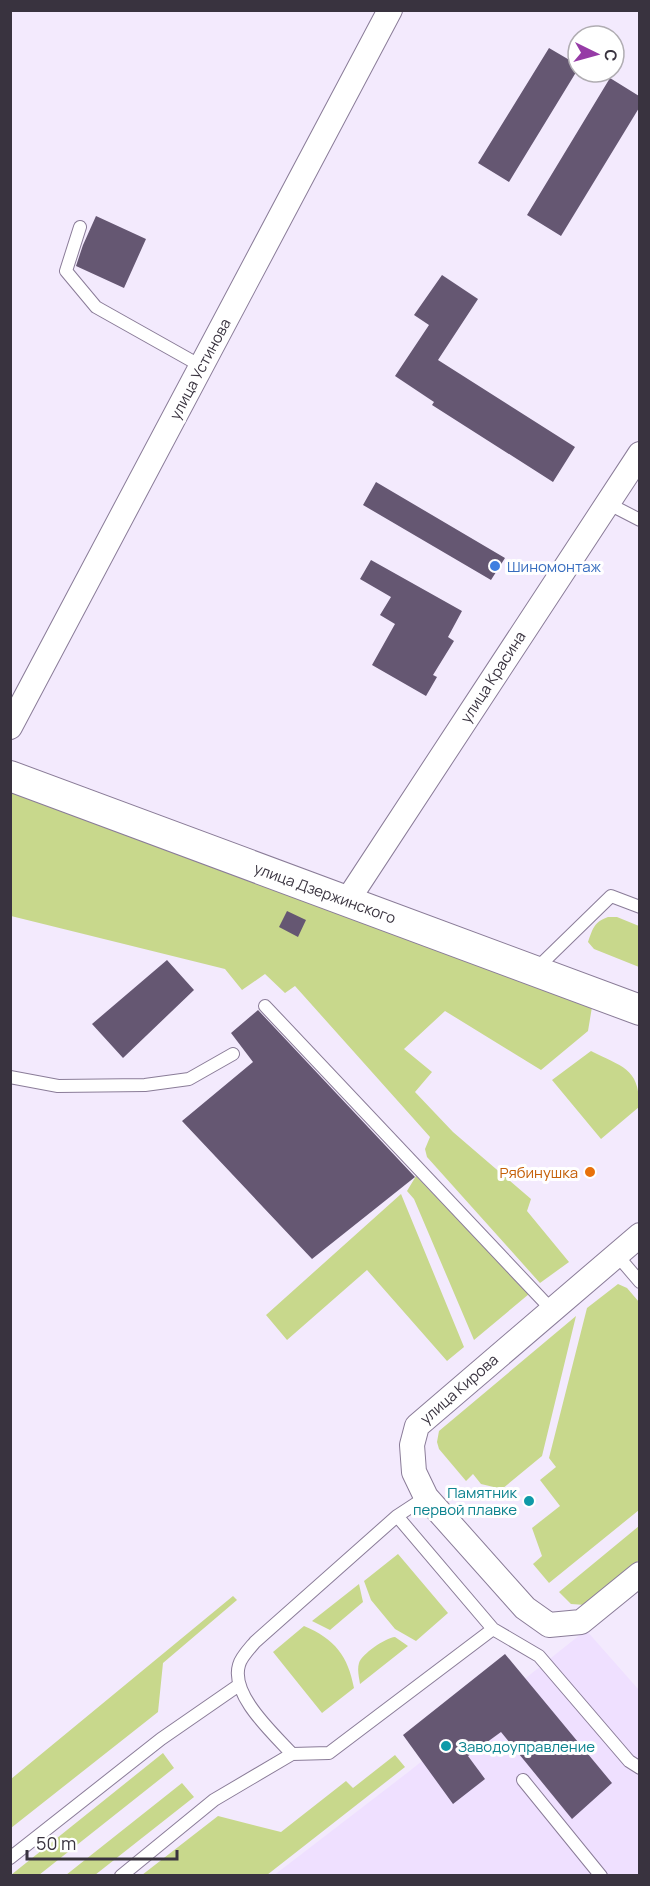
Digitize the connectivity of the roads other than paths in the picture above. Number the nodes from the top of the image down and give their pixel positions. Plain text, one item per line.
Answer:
1 (390, 10) edge
2 (80, 227) dead end
3 (201, 366) junction
4 (639, 454) edge
5 (607, 503) junction
6 (639, 520) edge
7 (10, 728) edge
8 (10, 776) edge
9 (347, 901) junction
10 (639, 907) edge
11 (534, 971) junction
12 (265, 1006) dead end
13 (639, 1010) edge
14 (233, 1054) dead end
15 (10, 1077) edge
16 (639, 1235) edge
17 (616, 1254) junction
18 (639, 1282) edge
19 (551, 1309) junction
20 (426, 1497) junction
21 (397, 1516) junction
22 (639, 1574) edge
23 (493, 1629) junction
24 (239, 1684) junction
25 (292, 1754) junction
26 (639, 1768) edge
27 (523, 1780) dead end
28 (10, 1858) edge
29 (121, 1875) edge
30 (602, 1875) edge

1 - 3 street, улица Устинова
2 - 3 lane
3 - 7 street, улица Устинова
4 - 5 street, улица Красина
5 - 6 lane
5 - 9 street, улица Красина
8 - 9 street, улица Дзержинского
9 - 11 street, улица Дзержинского
10 - 11 lane
11 - 13 street, улица Дзержинского
12 - 19 lane
14 - 15 lane
16 - 17 street, улица Кирова
17 - 18 lane
17 - 19 street, улица Кирова
19 - 20 street, улица Кирова
20 - 21 lane
20 - 22 street, улица Кирова
21 - 23 lane
21 - 24 lane
23 - 25 lane
23 - 26 lane
24 - 25 lane
24 - 28 lane
25 - 29 lane
27 - 30 lane

